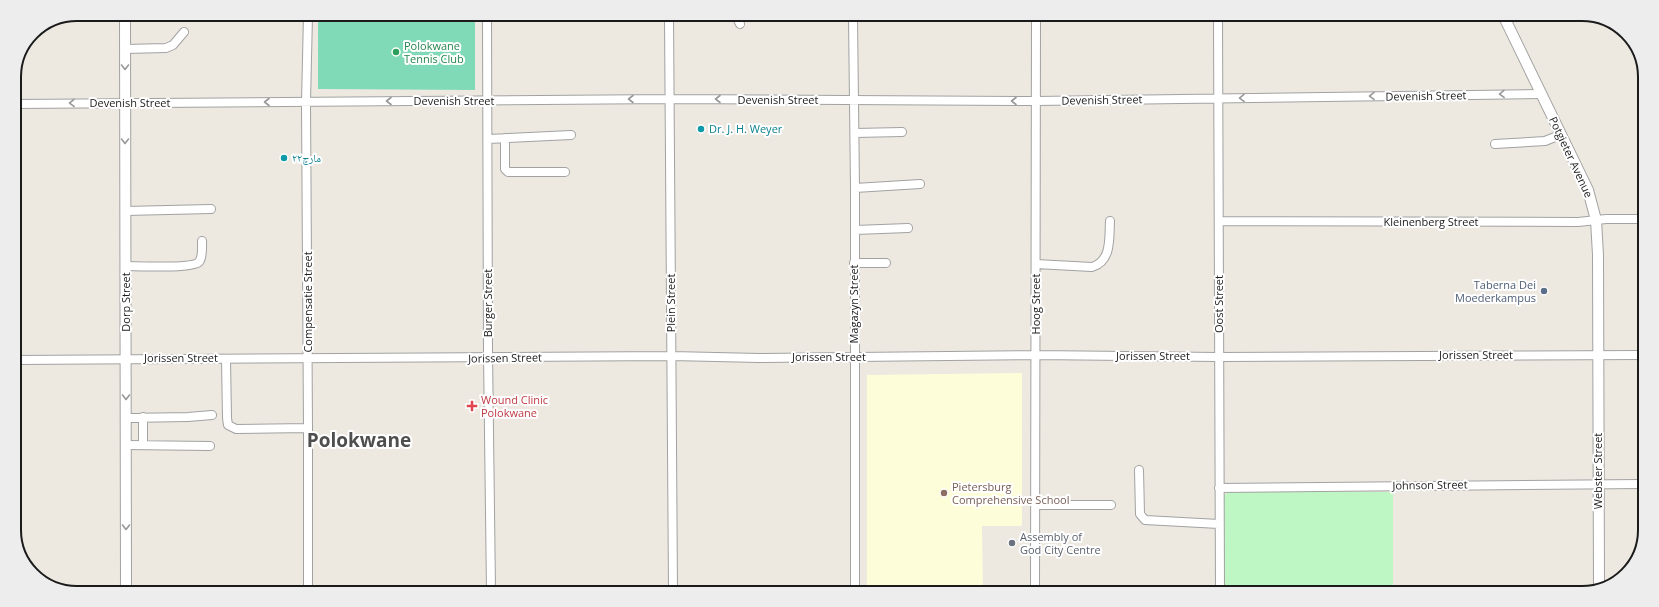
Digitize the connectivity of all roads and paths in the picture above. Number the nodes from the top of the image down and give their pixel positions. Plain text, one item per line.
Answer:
1 (125, 21) edge
2 (308, 21) edge
3 (487, 21) edge
4 (670, 21) edge
5 (738, 21) edge
6 (853, 21) edge
7 (1036, 21) edge
8 (1218, 21) edge
9 (1506, 21) edge
10 (740, 24) dead end
11 (184, 32) dead end
12 (125, 49) junction
13 (1541, 94) junction
14 (670, 99) junction
15 (1217, 99) junction
16 (488, 100) junction
17 (855, 100) junction
18 (1036, 101) junction
19 (125, 102) junction
20 (306, 102) junction
21 (21, 104) edge
22 (902, 132) dead end
23 (855, 133) junction
24 (571, 135) dead end
25 (1560, 135) junction
26 (488, 138) junction
27 (505, 138) junction
28 (1496, 144) dead end
29 (565, 172) dead end
30 (920, 184) dead end
31 (855, 188) junction
32 (211, 209) dead end
33 (125, 211) junction
34 (1638, 219) edge
35 (1596, 220) junction
36 (1110, 221) dead end
37 (1219, 221) junction
38 (908, 228) dead end
39 (855, 230) junction
40 (202, 241) dead end
41 (854, 263) junction
42 (886, 263) dead end
43 (1036, 264) junction
44 (125, 266) junction
45 (1598, 354) junction
46 (1036, 355) junction
47 (1638, 355) edge
48 (672, 356) junction
49 (854, 357) junction
50 (1218, 357) junction
51 (126, 358) junction
52 (488, 358) junction
53 (226, 359) junction
54 (308, 359) junction
55 (21, 360) edge
56 (212, 415) dead end
57 (143, 417) junction
58 (126, 418) junction
59 (308, 428) junction
60 (126, 445) junction
61 (143, 445) junction
62 (210, 446) dead end
63 (1139, 470) dead end
64 (1598, 483) junction
65 (1638, 484) edge
66 (1219, 488) junction
67 (1036, 505) junction
68 (1111, 505) dead end
69 (1219, 524) junction
70 (1599, 583) edge
71 (126, 586) edge
72 (308, 586) edge
73 (491, 586) edge
74 (673, 586) edge
75 (855, 586) edge
76 (1036, 586) edge
77 (1220, 586) edge

1 - 12 street, Dorp Street
2 - 20 street, Compensatie Street
3 - 16 street, Burger Street
4 - 14 street, Plein Street
5 - 10 street
6 - 17 street, Magazyn Street
7 - 18 street, Hoog Street
8 - 15 street, Oost Street
9 - 13 street, Potgieter Avenue
11 - 12 street
12 -> 19 street, Dorp Street
13 -> 15 street, Devenish Street
13 - 25 street, Potgieter Avenue
14 -> 16 street, Devenish Street
17 -> 14 street, Devenish Street
14 - 48 street, Plein Street
15 - 18 street, Devenish Street
15 - 37 street, Oost Street
16 -> 20 street, Devenish Street
16 - 26 street, Burger Street
18 -> 17 street, Devenish Street
17 - 23 street, Magazyn Street
18 - 43 street, Hoog Street
20 -> 19 street, Devenish Street
19 -> 21 street, Devenish Street
19 -> 33 street, Dorp Street
20 - 54 street, Compensatie Street
22 - 23 street
23 - 31 street, Magazyn Street
24 - 27 street
25 - 28 street
25 - 35 street, Potgieter Avenue
26 - 27 street
26 - 52 street, Burger Street
27 - 29 street
30 - 31 street
31 - 39 street, Magazyn Street
32 - 33 street
33 - 44 street, Dorp Street
34 - 35 street, Kleinenberg Street
35 - 37 street, Kleinenberg Street
35 - 45 street, Potgieter Avenue
36 - 43 street
37 - 50 street, Oost Street
38 - 39 street
39 - 41 street, Magazyn Street
40 - 44 street
41 - 42 street
41 - 49 street, Magazyn Street
43 - 46 street, Hoog Street
44 - 51 street, Dorp Street
45 - 47 street, Jorissen Street
45 - 50 street, Jorissen Street
45 - 64 street, Webster Street
46 - 49 street, Jorissen Street
46 - 50 street, Jorissen Street
46 - 67 street, Hoog Street
48 - 49 street, Jorissen Street
48 - 52 street, Jorissen Street
48 - 74 street, Plein Street
49 - 75 street, Magazyn Street
50 - 66 street, Oost Street
51 - 53 street, Jorissen Street
51 - 55 street, Jorissen Street
51 -> 58 street, Dorp Street
52 - 54 street, Jorissen Street
52 - 73 street, Burger Street
53 - 54 street, Jorissen Street
53 - 59 street
54 - 59 street, Compensatie Street
56 - 57 street
57 - 58 street
57 - 61 street
58 - 60 street, Dorp Street
59 - 72 street, Compensatie Street
60 - 61 street
60 -> 71 street, Dorp Street
61 - 62 street
63 - 69 street
64 - 65 street, Johnson Street
64 - 66 street, Johnson Street
64 - 70 street, Webster Street
66 - 69 street, Oost Street
67 - 68 street
67 - 76 street, Hoog Street
69 - 77 street, Oost Street

